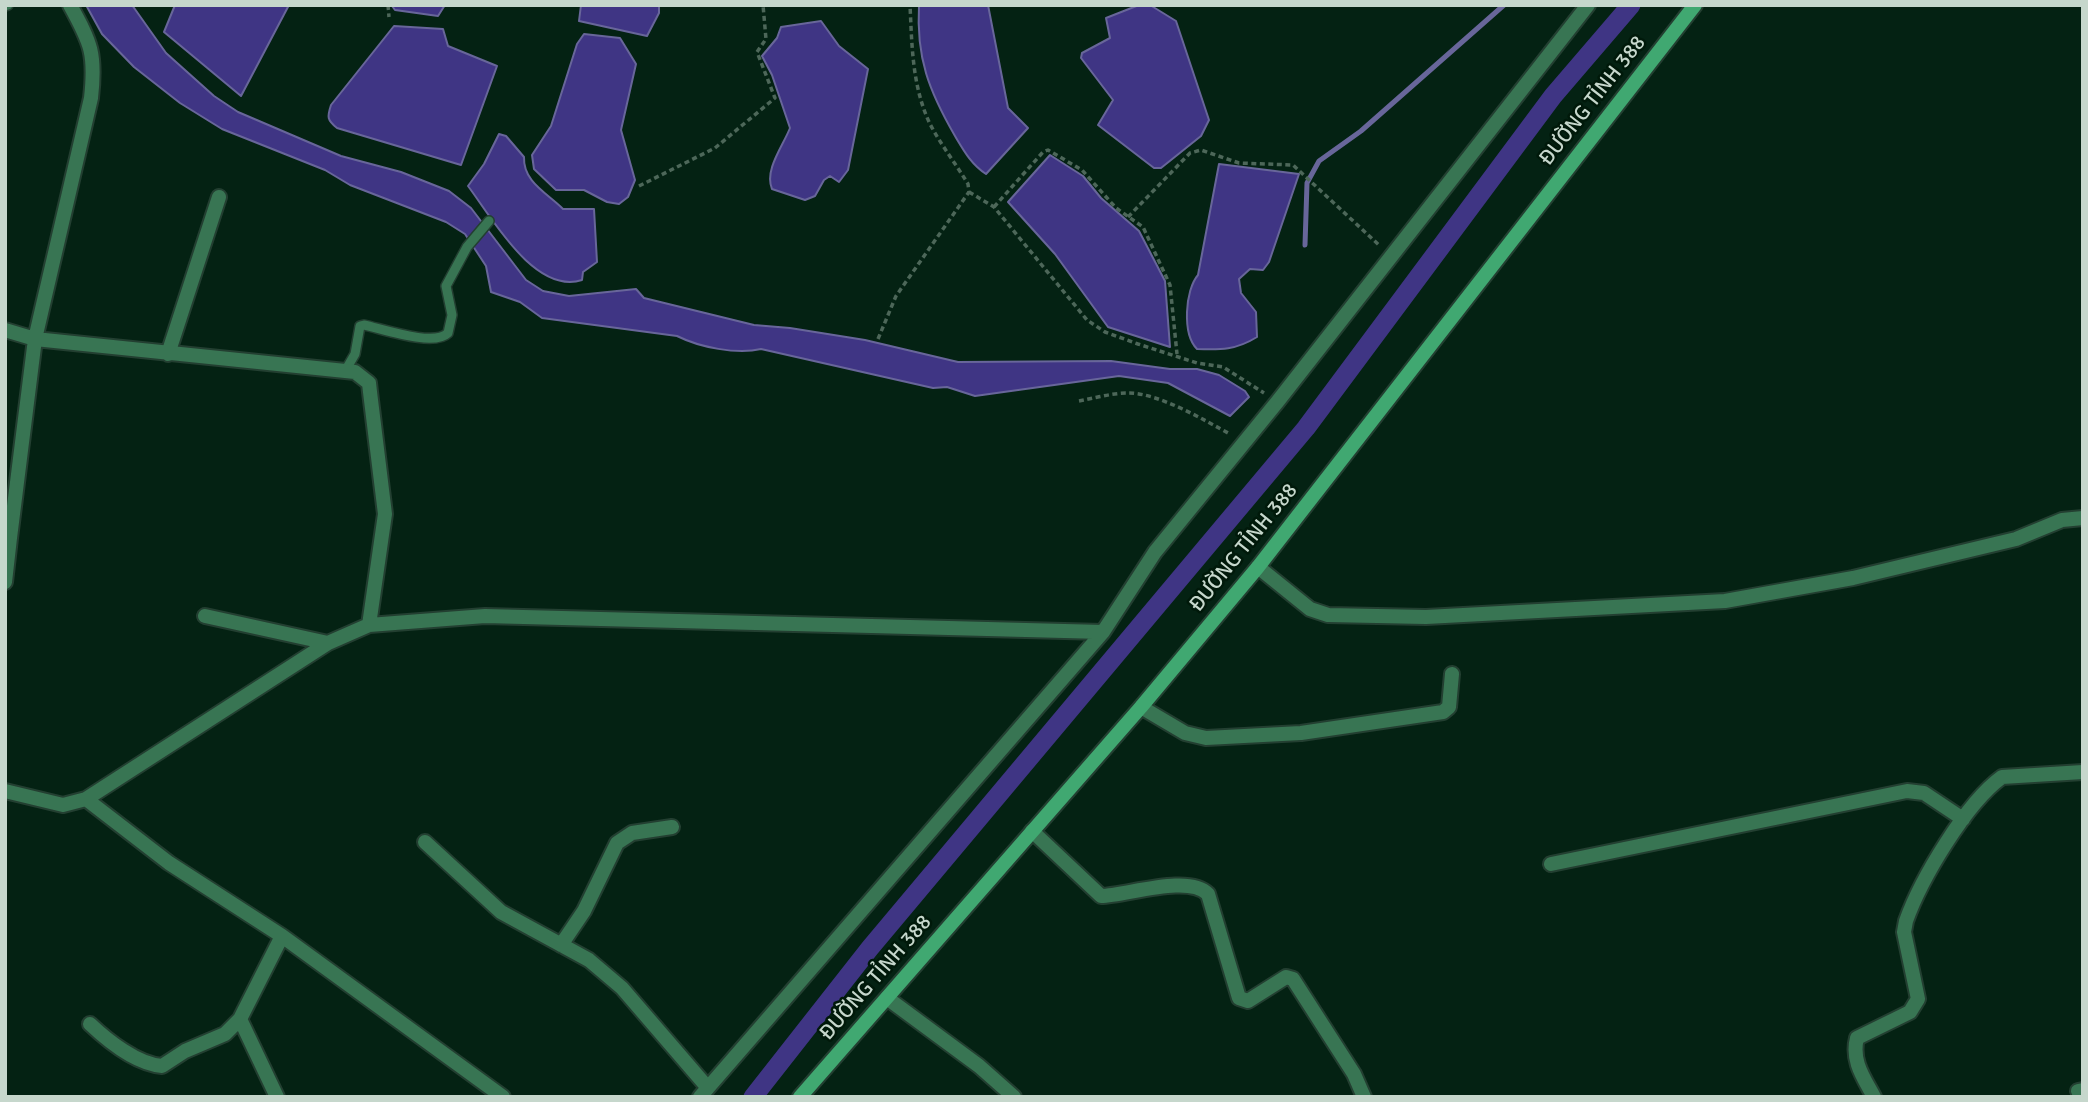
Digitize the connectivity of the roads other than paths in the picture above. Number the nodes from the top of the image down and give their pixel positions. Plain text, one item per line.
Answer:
1 (70, 5) edge
2 (1588, 5) edge
3 (1695, 5) edge
4 (219, 197) dead end
5 (489, 221) dead end
6 (5, 330) edge
7 (36, 339) junction
8 (168, 354) junction
9 (348, 366) dead end
10 (2083, 518) edge
11 (8, 538) edge
12 (1258, 567) junction
13 (5, 582) edge
14 (205, 615) dead end
15 (369, 625) junction
16 (1103, 632) junction
17 (328, 643) junction
18 (1452, 674) dead end
19 (1141, 707) junction
20 (2083, 772) edge
21 (5, 791) edge
22 (86, 799) junction
23 (1963, 819) junction
24 (672, 827) dead end
25 (1032, 831) junction
26 (425, 842) dead end
27 (1551, 863) dead end
28 (282, 936) junction
29 (561, 946) junction
30 (887, 998) junction
31 (240, 1019) junction
32 (90, 1024) dead end
33 (704, 1092) edge
34 (277, 1097) edge
35 (503, 1097) edge
36 (800, 1097) edge
37 (1014, 1097) edge
38 (1364, 1097) edge
39 (1874, 1097) edge

1 - 7 street
2 - 16 street
3 - 12 main road, ĐƯỜNG TỈNH 388
4 - 8 street
5 - 9 lane
6 - 7 street
7 - 8 street
7 - 11 street
8 - 15 street
10 - 12 street
11 - 13 street
12 - 19 main road, ĐƯỜNG TỈNH 388
14 - 17 street
15 - 16 street
15 - 17 street
16 - 33 street
17 - 22 street
18 - 19 street
19 - 25 main road, ĐƯỜNG TỈNH 388
20 - 23 street
21 - 22 street
22 - 28 street
23 - 27 street
23 - 39 street
24 - 29 street
25 - 30 main road, ĐƯỜNG TỈNH 388
25 - 38 street
26 - 29 street
28 - 31 street
28 - 35 street
29 - 33 street
30 - 36 main road, ĐƯỜNG TỈNH 388
30 - 37 street
31 - 32 street
31 - 34 street

